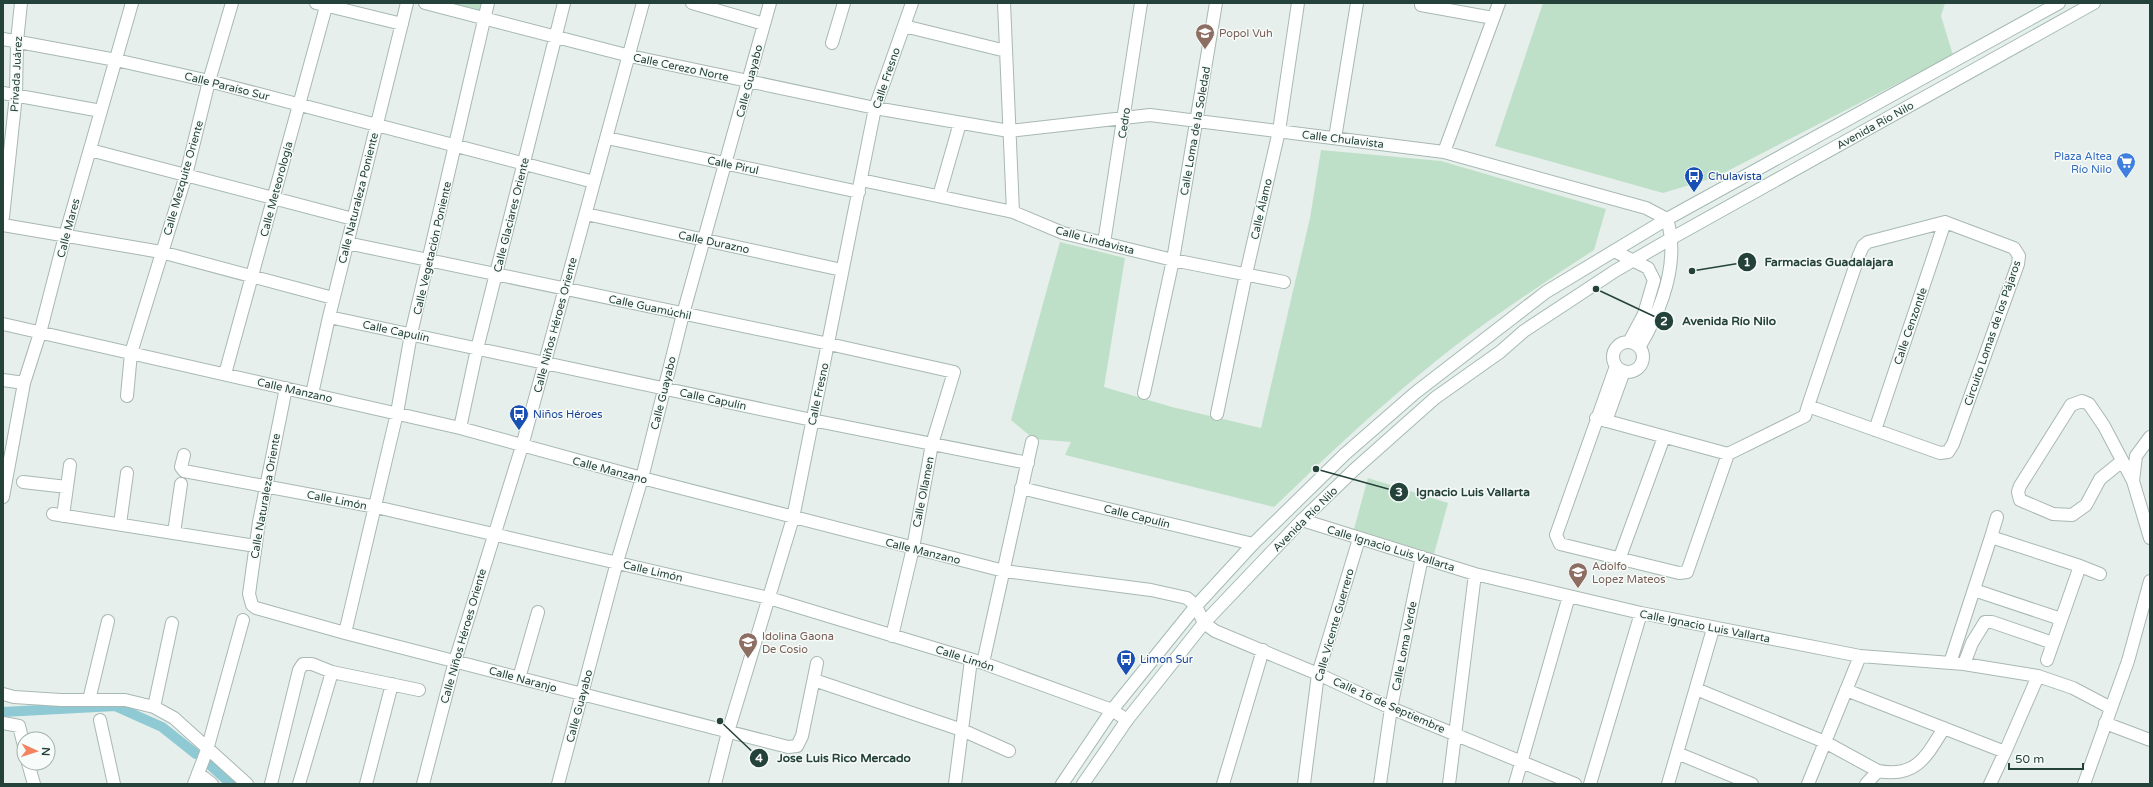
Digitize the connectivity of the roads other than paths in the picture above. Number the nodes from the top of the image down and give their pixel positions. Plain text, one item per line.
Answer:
1 (21, 3) edge
2 (132, 3) edge
3 (232, 3) edge
4 (407, 3) edge
5 (426, 3) edge
6 (488, 3) edge
7 (564, 3) edge
8 (643, 3) edge
9 (692, 3) edge
10 (770, 3) edge
11 (844, 3) edge
12 (912, 3) edge
13 (1004, 3) edge
14 (1141, 3) edge
15 (1216, 3) edge
16 (1298, 3) edge
17 (1357, 3) edge
18 (1498, 3) edge
19 (2059, 3) edge
20 (2094, 3) edge
21 (323, 4) edge
22 (1421, 5) dead end
23 (484, 18) junction
24 (1493, 18) junction
25 (402, 24) junction
26 (764, 24) junction
27 (904, 26) junction
28 (555, 37) junction
29 (3, 39) edge
30 (17, 41) junction
31 (832, 43) dead end
32 (1006, 51) junction
33 (630, 56) junction
34 (116, 60) junction
35 (209, 81) junction
36 (749, 81) junction
37 (3, 93) edge
38 (16, 95) junction
39 (299, 105) junction
40 (874, 108) junction
41 (101, 111) junction
42 (1125, 118) junction
43 (1197, 121) junction
44 (960, 123) junction
45 (377, 125) junction
46 (1010, 131) junction
47 (1279, 131) junction
48 (607, 138) junction
49 (1335, 138) junction
50 (452, 145) junction
51 (90, 150) junction
52 (1444, 152) junction
53 (726, 163) junction
54 (524, 164) junction
55 (186, 175) junction
56 (594, 182) junction
57 (860, 186) junction
58 (938, 196) junction
59 (273, 197) junction
60 (1013, 212) junction
61 (586, 214) junction
62 (3, 217) edge
63 (353, 219) junction
64 (1667, 219) junction
65 (1945, 222) junction
66 (3, 225) edge
67 (65, 236) junction
68 (1672, 238) junction
69 (704, 240) junction
70 (347, 243) junction
71 (1104, 243) junction
72 (1614, 251) junction
73 (161, 252) junction
74 (428, 260) junction
75 (1173, 260) junction
76 (1632, 261) junction
77 (1670, 261) junction
78 (842, 270) junction
79 (1651, 272) junction
80 (1246, 274) junction
81 (496, 275) junction
82 (253, 277) junction
83 (1284, 282) dead end
84 (565, 289) junction
85 (333, 298) junction
86 (683, 314) junction
87 (329, 317) junction
88 (3, 324) edge
89 (40, 333) junction
90 (411, 334) junction
91 (828, 344) junction
92 (1634, 344) junction
93 (478, 348) junction
94 (131, 353) junction
95 (545, 363) junction
96 (1620, 368) junction
97 (954, 372) joint
98 (225, 374) junction
99 (3, 380) edge
100 (24, 383) junction
101 (1425, 385) junction
102 (286, 388) junction
103 (663, 388) junction
104 (1144, 393) dead end
105 (312, 394) junction
106 (127, 396) dead end
107 (1435, 398) junction
108 (1808, 406) junction
109 (398, 413) junction
110 (1217, 414) dead end
111 (1601, 419) junction
112 (812, 420) junction
113 (460, 428) junction
114 (1875, 430) junction
115 (1664, 436) junction
116 (2150, 437) edge
117 (1032, 442) dead end
118 (932, 444) junction
119 (522, 446) junction
120 (1728, 454) junction
121 (7, 455) edge
122 (184, 455) dead end
123 (2122, 461) junction
124 (1028, 463) junction
125 (70, 464) dead end
126 (127, 473) dead end
127 (642, 478) junction
128 (23, 482) dead end
129 (2133, 482) junction
130 (181, 484) dead end
131 (267, 486) junction
132 (67, 487) junction
133 (1021, 488) junction
134 (3, 497) edge
135 (376, 507) junction
136 (1997, 517) dead end
137 (792, 518) junction
138 (1302, 520) junction
139 (259, 522) junction
140 (120, 524) junction
141 (174, 533) junction
142 (493, 534) junction
143 (1991, 537) junction
144 (2150, 538) edge
145 (1359, 539) junction
146 (241, 544) junction
147 (1253, 544) junction
148 (256, 546) junction
149 (913, 548) junction
150 (1422, 556) junction
151 (1620, 557) junction
152 (617, 562) junction
153 (2080, 566) junction
154 (1004, 571) junction
155 (1475, 574) junction
156 (2100, 574) dead end
157 (2150, 581) edge
158 (1974, 590) junction
159 (1569, 596) junction
160 (769, 598) junction
161 (252, 605) joint
162 (1196, 606) junction
163 (538, 612) dead end
164 (1641, 613) junction
165 (2061, 619) junction
166 (243, 620) dead end
167 (108, 621) dead end
168 (172, 623) dead end
169 (1204, 623) junction
170 (1713, 629) junction
171 (345, 633) junction
172 (892, 636) junction
173 (1957, 638) junction
174 (1972, 643) junction
175 (2053, 643) junction
176 (1263, 650) junction
177 (1860, 656) junction
178 (971, 660) junction
179 (2047, 660) dead end
180 (455, 661) junction
181 (817, 663) dead end
182 (983, 663) junction
183 (1950, 663) junction
184 (1964, 664) junction
185 (332, 672) junction
186 (1318, 674) junction
187 (2038, 676) junction
188 (519, 678) junction
189 (814, 680) junction
190 (392, 684) junction
191 (1696, 689) junction
192 (419, 690) dead end
193 (1846, 690) junction
194 (3, 694) edge
195 (582, 694) junction
196 (89, 700) junction
197 (154, 706) junction
198 (1391, 708) junction
199 (2111, 708) junction
200 (1112, 710) junction
201 (100, 720) dead end
202 (1127, 720) junction
203 (3, 723) edge
204 (2105, 723) junction
205 (1944, 728) junction
206 (962, 730) junction
207 (20, 731) edge
208 (728, 732) junction
209 (1456, 735) junction
210 (2150, 740) edge
211 (1825, 742) junction
212 (207, 750) junction
213 (1009, 751) dead end
214 (2005, 752) junction
215 (1677, 753) junction
216 (1521, 761) junction
217 (30, 771) edge
218 (1878, 771) junction
219 (196, 779) edge
220 (34, 784) edge
221 (114, 784) edge
222 (212, 784) edge
223 (247, 784) edge
224 (271, 784) edge
225 (299, 784) edge
226 (366, 784) edge
227 (423, 784) edge
228 (558, 784) edge
229 (715, 784) edge
230 (955, 784) edge
231 (1062, 784) edge
232 (1083, 784) edge
233 (1223, 784) edge
234 (1304, 784) edge
235 (1380, 784) edge
236 (1450, 784) edge
237 (1515, 784) edge
238 (1575, 784) edge
239 (1590, 784) edge
240 (1668, 784) edge
241 (1752, 784) edge
242 (1808, 784) edge
243 (1866, 784) edge
244 (1990, 784) edge
245 (2084, 784) edge

1 - 30 street, Privada Juárez
2 - 34 street, Calle Mares
3 - 35 street, Calle Mezquite Oriente
4 - 25 street, Calle Naturaleza Poniente
5 - 23 street, Calle Cerezo Norte
6 - 23 street, Calle Vegetación Poniente
7 - 28 street, Calle Glaciares Oriente
8 - 33 street, Calle Niños Héroes Oriente
9 - 26 street
10 - 26 street, Calle Guayabo
11 - 31 street
12 - 27 street, Calle Fresno
13 - 32 street
14 - 42 street, Cedro
15 - 43 street, Calle Loma de la Soledad
16 - 47 street, Calle Álamo
17 - 49 street
18 - 24 street
19 - 64 street, Avenida Río Nilo
20 - 68 street, Avenida Río Nilo
21 - 25 street
21 - 39 street, Calle Meteorología
22 - 24 street
23 - 28 street, Calle Cerezo Norte
23 - 50 street, Calle Vegetación Poniente
24 - 52 street
25 - 45 street, Calle Naturaleza Poniente
26 - 36 street, Calle Guayabo
27 - 32 street
27 - 40 street, Calle Fresno
28 - 33 street, Calle Cerezo Norte
28 - 54 street, Calle Glaciares Oriente
29 - 30 street, Calle Paraíso Sur
30 - 34 street, Calle Paraíso Sur
30 - 38 street, Privada Juárez
32 - 46 street
33 - 36 street, Calle Cerezo Norte
33 - 48 street, Calle Niños Héroes Oriente
34 - 35 street, Calle Paraíso Sur
34 - 41 street, Calle Mares
35 - 39 street, Calle Paraíso Sur
35 - 55 street, Calle Mezquite Oriente
36 - 40 street, Calle Cerezo Norte
36 - 53 street, Calle Guayabo
37 - 38 street
38 - 41 street
38 - 62 street, Privada Juárez
39 - 45 street, Calle Paraíso Sur
39 - 59 street, Calle Meteorología
40 - 44 street, Calle Cerezo Norte
40 - 57 street, Calle Fresno
41 - 51 street, Calle Mares
42 - 43 street, Calle Chulavista
42 - 46 street, Calle Chulavista
42 - 71 street, Cedro
43 - 47 street, Calle Chulavista
43 - 75 street, Calle Loma de la Soledad
44 - 46 street, Calle Cerezo Norte
44 - 58 street
45 - 50 street, Calle Paraíso Sur
45 - 63 street, Calle Naturaleza Poniente
46 - 60 street
47 - 49 street, Calle Chulavista
47 - 80 street, Calle Álamo
48 - 53 street, Calle Pirul
48 - 56 street, Calle Niños Héroes Oriente
49 - 52 street, Calle Chulavista
50 - 54 street, Calle Paraíso Sur
50 - 74 street, Calle Vegetación Poniente
51 - 55 street
51 - 67 street, Calle Mares
52 - 64 street, Calle Chulavista
53 - 57 street, Calle Pirul
53 - 69 street, Calle Guayabo
54 - 56 street, Calle Paraíso Sur
54 - 81 street, Calle Glaciares Oriente
55 - 59 street
55 - 73 street, Calle Mezquite Oriente
56 - 61 street, Calle Niños Héroes Oriente
57 - 58 street, Calle Lindavista
57 - 78 street, Calle Fresno
58 - 60 street, Calle Lindavista
59 - 63 street
59 - 82 street, Calle Meteorología
60 - 71 street, Calle Lindavista
61 - 69 street, Calle Durazno
61 - 84 street, Calle Niños Héroes Oriente
63 - 70 street, Calle Naturaleza Poniente
64 - 68 street
64 - 72 street, Avenida Río Nilo
65 - 108 street
65 - 114 street, Calle Cenzontle
65 - 114 street, Circuito Lomas de los Pájaros
66 - 67 street
67 - 73 street
67 - 89 street, Calle Mares
68 - 76 street, Avenida Río Nilo
68 - 77 street
69 - 78 street, Calle Durazno
69 - 86 street, Calle Guayabo
70 - 74 street, Calle Guamúchil
70 - 85 street, Calle Naturaleza Poniente
71 - 75 street, Calle Lindavista
72 - 76 street
72 - 101 street, Avenida Río Nilo
73 - 82 street
73 - 94 street, Calle Mezquite Oriente
74 - 81 street, Calle Guamúchil
74 - 90 street, Calle Vegetación Poniente
75 - 80 street, Calle Lindavista
75 - 104 street, Calle Loma de la Soledad
76 - 79 street
76 - 107 street, Avenida Río Nilo
77 - 79 street
77 - 92 street
78 - 91 street, Calle Fresno
79 - 92 street
80 - 83 street, Calle Lindavista
80 - 110 street, Calle Álamo
81 - 84 street, Calle Guamúchil
81 - 93 street, Calle Glaciares Oriente
82 - 85 street
82 - 98 street, Calle Meteorología
84 - 86 street, Calle Guamúchil
84 - 95 street, Calle Niños Héroes Oriente
85 - 87 street, Calle Naturaleza Poniente
86 - 91 street, Calle Guamúchil
86 - 103 street, Calle Guayabo
87 - 90 street, Calle Capulín
87 - 105 street, Calle Naturaleza Poniente
88 - 89 street, Calle Manzano
89 - 94 street, Calle Manzano
89 - 100 street, Calle Mares
90 - 93 street, Calle Capulín
90 - 109 street, Calle Vegetación Poniente
91 - 97 street, Calle Guamúchil
91 - 112 street, Calle Fresno
92 - 96 street
92 - 96 street
93 - 95 street, Calle Capulín
93 - 113 street, Calle Glaciares Oriente
94 - 98 street, Calle Manzano
94 - 106 street, Calle Mezquite Oriente
95 - 103 street, Calle Capulín
95 - 119 street, Calle Niños Héroes Oriente
96 - 111 street
97 - 118 street, Calle Ollamen
98 - 102 street, Calle Manzano
99 - 100 street
100 - 121 street, Calle Mares
101 - 107 street
101 - 147 street, Avenida Río Nilo
102 - 105 street, Calle Manzano
102 - 131 street, Calle Naturaleza Oriente
103 - 112 street, Calle Capulín
103 - 127 street, Calle Guayabo
105 - 109 street, Calle Manzano
107 - 138 street, Avenida Río Nilo
108 - 114 street, Circuito Lomas de los Pájaros
108 - 120 street
109 - 113 street, Calle Manzano
109 - 135 street, Calle Vegetación Poniente
111 - 115 street
111 - 151 street
112 - 118 street, Calle Capulín
112 - 137 street, Calle Fresno
113 - 119 street, Calle Manzano
115 - 120 street
115 - 151 street
116 - 129 street
117 - 124 street
118 - 124 street, Calle Capulín
118 - 149 street, Calle Ollamen
119 - 127 street, Calle Manzano
119 - 142 street, Calle Niños Héroes Oriente
120 - 151 street
121 - 134 street, Calle Mares
122 - 131 street, Calle Limón
123 - 123 street
123 - 129 street
124 - 133 street
125 - 132 street
126 - 140 street
127 - 137 street, Calle Manzano
127 - 152 street, Calle Guayabo
128 - 132 street
129 - 144 street
130 - 141 street
131 - 135 street, Calle Limón
131 - 139 street, Calle Naturaleza Oriente
132 - 140 street
133 - 147 street, Calle Capulín
133 - 154 street
135 - 142 street, Calle Limón
135 - 171 street, Calle Vegetación Poniente
136 - 143 street
137 - 149 street, Calle Manzano
137 - 160 street, Calle Fresno
138 - 145 street, Calle Ignacio Luis Vallarta
138 - 169 street, Avenida Río Nilo
139 - 146 street
139 - 148 street, Calle Naturaleza Oriente
140 - 141 street
141 - 146 street
142 - 152 street, Calle Limón
142 - 180 street, Calle Niños Héroes Oriente
143 - 153 street
143 - 158 street
145 - 150 street, Calle Ignacio Luis Vallarta
145 - 186 street, Calle Vicente Guerrero
146 - 148 street
147 - 162 street, Avenida Río Nilo
148 - 161 street, Calle Naturaleza Oriente
149 - 154 street, Calle Manzano
149 - 172 street, Calle Ollamen
150 - 155 street, Calle Ignacio Luis Vallarta
150 - 198 street, Calle Loma Verde
152 - 160 street, Calle Limón
152 - 195 street, Calle Guayabo
153 - 156 street
153 - 165 street
154 - 162 street, Calle Manzano
154 - 182 street
155 - 159 street, Calle Ignacio Luis Vallarta
155 - 209 street
157 - 199 street
158 - 165 street
158 - 173 street
159 - 164 street, Calle Ignacio Luis Vallarta
159 - 216 street
160 - 172 street, Calle Limón
160 - 208 street, Calle Fresno
161 - 171 street, Calle Naranjo
162 - 169 street
162 - 200 street, Avenida Río Nilo
163 - 188 street
164 - 170 street, Calle Ignacio Luis Vallarta
164 - 239 street
165 - 175 street
166 - 212 street
167 - 196 street
168 - 197 street
169 - 176 street, Calle 16 de Septiembre
169 - 202 street, Avenida Río Nilo
170 - 177 street, Calle Ignacio Luis Vallarta
170 - 191 street
171 - 180 street, Calle Naranjo
172 - 178 street, Calle Limón
173 - 174 street
173 - 183 street
174 - 175 street
174 - 184 street
175 - 179 street
176 - 186 street, Calle 16 de Septiembre
176 - 233 street
177 - 183 street, Calle Ignacio Luis Vallarta
177 - 193 street
178 - 182 street, Calle Limón
178 - 206 street
180 - 188 street, Calle Naranjo
180 - 227 street, Calle Niños Héroes Oriente
181 - 189 street
182 - 200 street, Calle Limón
183 - 184 street, Calle Ignacio Luis Vallarta
184 - 187 street, Calle Ignacio Luis Vallarta
185 - 190 street
185 - 224 street
185 - 225 street
186 - 198 street, Calle 16 de Septiembre
186 - 234 street, Calle Vicente Guerrero
187 - 199 street, Calle Ignacio Luis Vallarta
187 - 214 street
188 - 195 street, Calle Naranjo
189 - 206 street
189 - 208 street, Calle Naranjo
190 - 192 street
190 - 226 street
191 - 211 street
191 - 215 street
193 - 205 street
193 - 211 street
194 - 196 street
195 - 208 street, Calle Naranjo
195 - 228 street, Calle Guayabo
196 - 197 street
197 - 212 street
198 - 209 street, Calle 16 de Septiembre
198 - 235 street, Calle Loma Verde
199 - 204 street
200 - 202 street, Calle Limón
200 - 231 street, Avenida Río Nilo
201 - 221 street
202 - 232 street, Avenida Río Nilo
203 - 207 street
204 - 210 street
204 - 245 street
205 - 214 street
205 - 218 street
206 - 213 street
206 - 230 street
208 - 229 street, Calle Fresno
209 - 216 street, Calle 16 de Septiembre
209 - 236 street
211 - 218 street
211 - 242 street
212 - 219 street
212 - 223 street
214 - 244 street
215 - 240 street
215 - 241 street
216 - 237 street
216 - 238 street, Calle 16 de Septiembre
217 - 220 street
218 - 243 street
219 - 222 street

